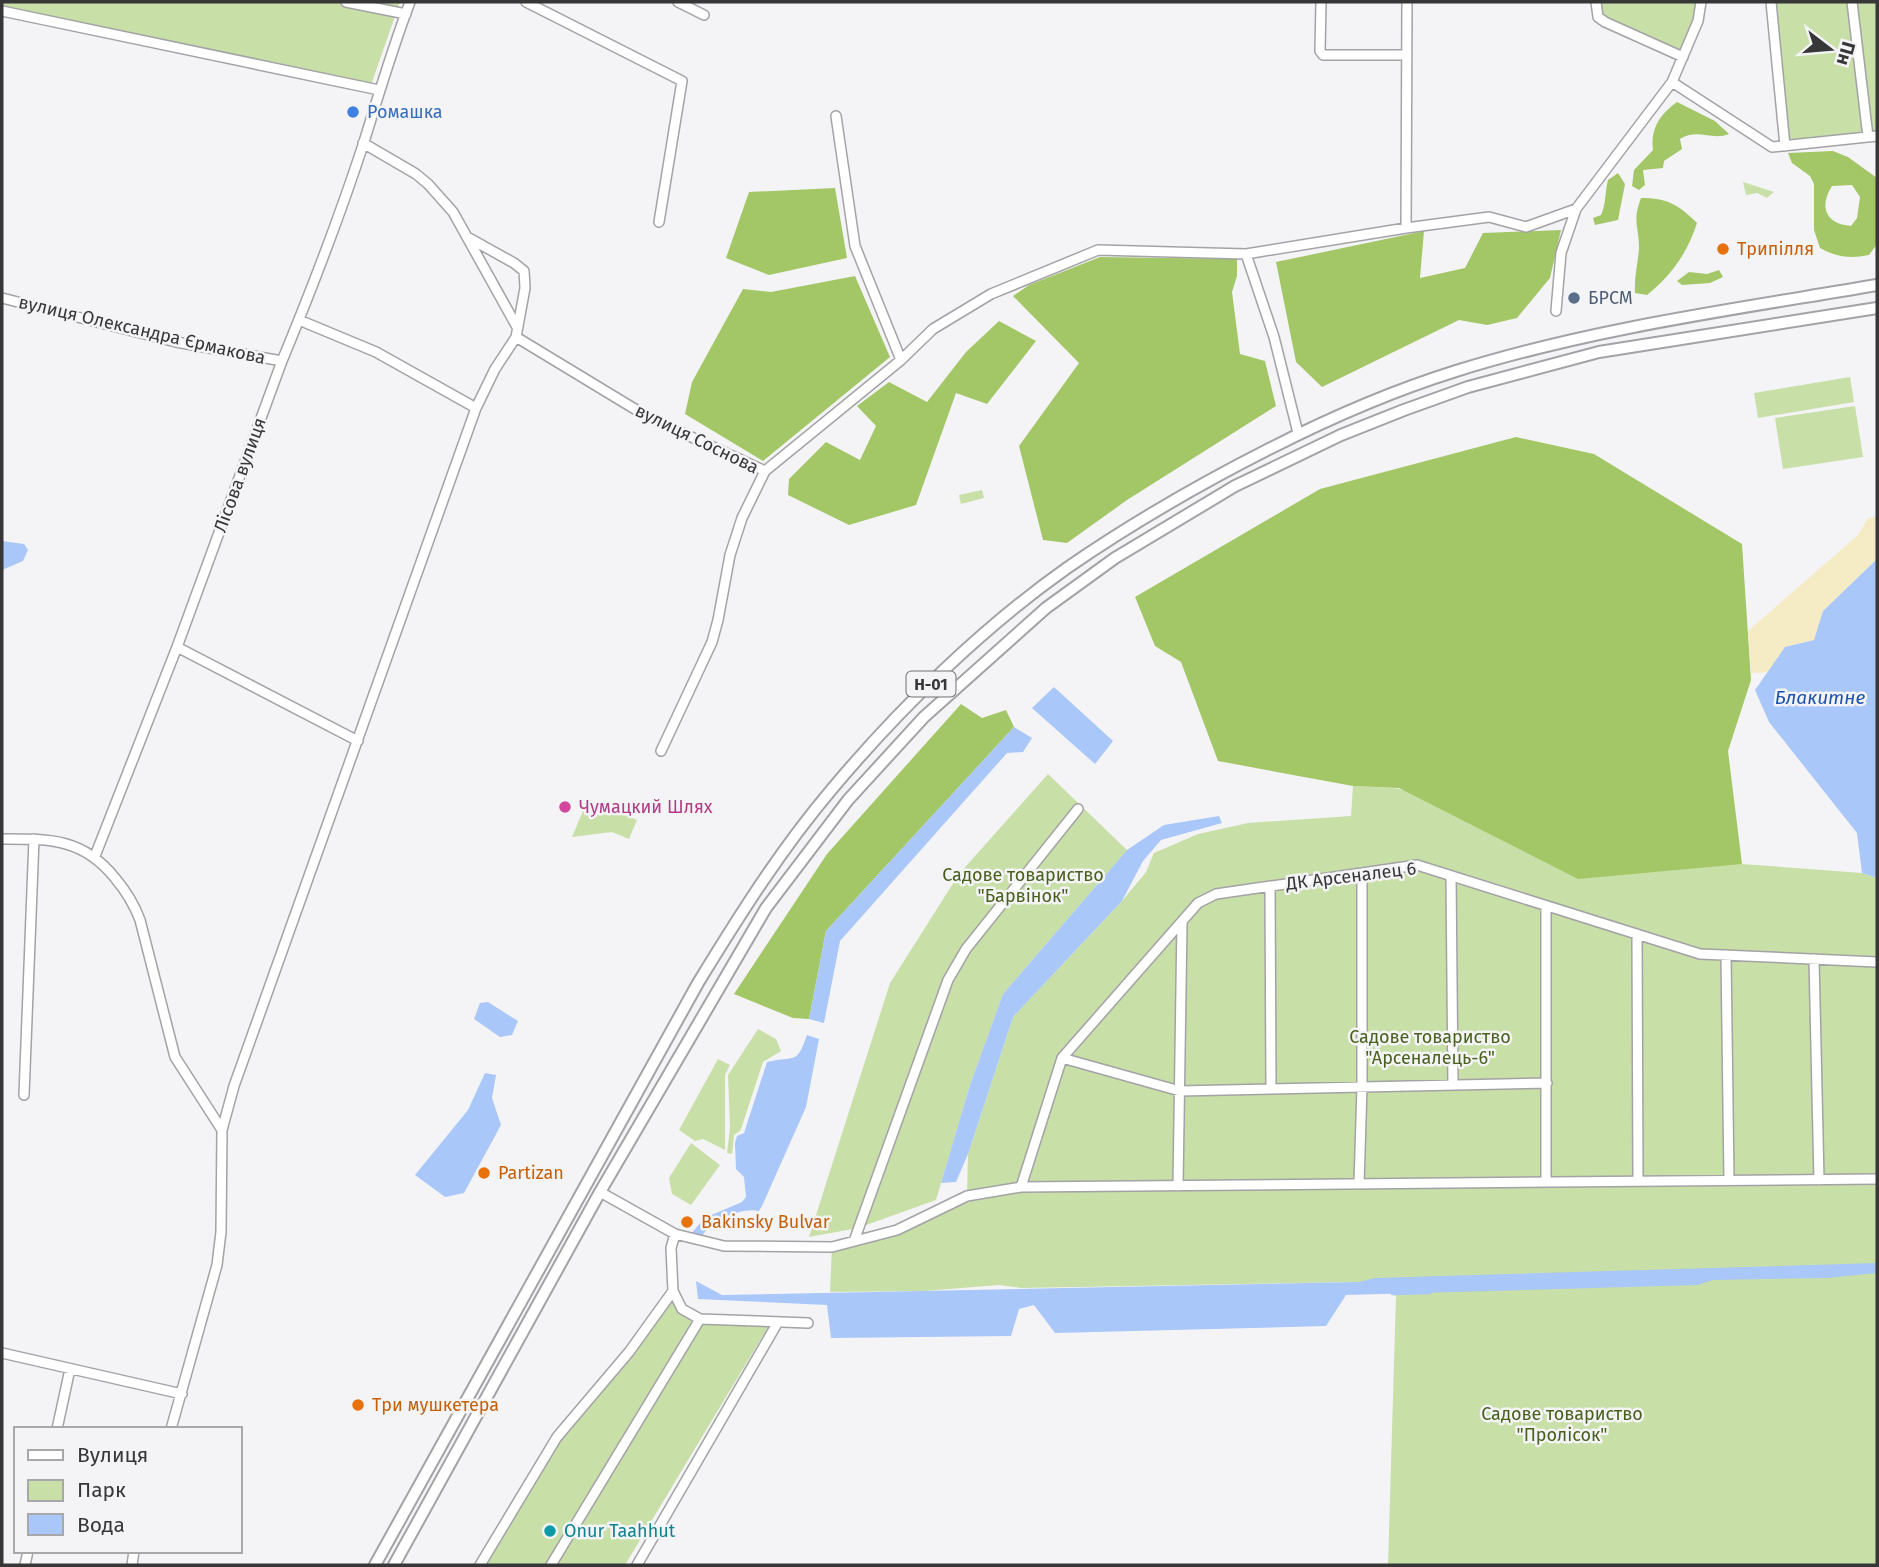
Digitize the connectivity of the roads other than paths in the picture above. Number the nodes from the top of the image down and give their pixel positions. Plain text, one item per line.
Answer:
1 (346, 2) edge
2 (410, 2) edge
3 (526, 2) edge
4 (678, 2) edge
5 (1321, 2) edge
6 (1407, 2) edge
7 (1596, 2) edge
8 (1701, 2) edge
9 (1772, 2) edge
10 (1852, 2) edge
11 (2, 10) edge
12 (406, 13) junction
13 (704, 15) dead end
14 (1407, 55) junction
15 (1682, 57) junction
16 (1672, 82) junction
17 (379, 90) junction
18 (836, 116) dead end
19 (1873, 136) edge
20 (363, 144) junction
21 (1785, 146) junction
22 (1576, 209) junction
23 (659, 222) dead end
24 (1406, 228) junction
25 (469, 238) junction
26 (1246, 254) junction
27 (1877, 285) edge
28 (2, 298) edge
29 (1877, 308) edge
30 (1556, 311) dead end
31 (299, 320) junction
32 (517, 333) junction
33 (901, 360) junction
34 (282, 362) junction
35 (476, 408) junction
36 (1298, 433) junction
37 (765, 471) junction
38 (177, 647) junction
39 (358, 741) junction
40 (661, 751) dead end
41 (1078, 809) dead end
42 (2, 839) edge
43 (34, 839) junction
44 (95, 856) junction
45 (1362, 873) junction
46 (1451, 876) junction
47 (1270, 886) junction
48 (1546, 905) junction
49 (1182, 922) junction
50 (1637, 934) junction
51 (1726, 955) junction
52 (1814, 959) junction
53 (1877, 962) edge
54 (1062, 1058) junction
55 (1547, 1083) junction
56 (1453, 1085) junction
57 (1362, 1087) junction
58 (1271, 1089) junction
59 (1180, 1091) junction
60 (24, 1095) dead end
61 (222, 1130) junction
62 (1877, 1179) edge
63 (1729, 1180) junction
64 (1819, 1180) junction
65 (1638, 1181) junction
66 (1546, 1182) junction
67 (1359, 1184) junction
68 (1178, 1186) junction
69 (1021, 1187) junction
70 (600, 1192) junction
71 (675, 1234) junction
72 (853, 1241) junction
73 (673, 1291) junction
74 (700, 1319) junction
75 (778, 1322) junction
76 (808, 1323) dead end
77 (2, 1353) edge
78 (69, 1369) junction
79 (181, 1394) junction
80 (57, 1427) edge
81 (172, 1427) edge
82 (375, 1565) edge
83 (394, 1565) edge
84 (481, 1565) edge
85 (551, 1565) edge
86 (637, 1565) edge

1 - 12 street
2 - 12 street, Лісова вулиця
3 - 23 street
4 - 13 street
5 - 14 street
6 - 14 street
7 - 15 street
8 - 15 street
9 - 21 street
10 - 19 street
11 - 17 street
12 - 17 street, Лісова вулиця
14 - 24 street
15 - 16 street
16 - 21 street
16 - 22 street
17 - 20 street, Лісова вулиця
18 - 33 street
19 - 21 street
20 - 25 street
20 - 31 street, Лісова вулиця
22 - 24 street
22 - 30 street
24 - 26 street
25 - 32 street
25 - 32 street
26 - 33 street
26 - 36 street
27 - 36 main road, Н-01
28 - 34 street, вулиця Олександра Єрмакова
29 - 70 main road, Н-01
31 - 34 street, Лісова вулиця
31 - 35 street
32 - 35 street
32 - 37 street, вулиця Соснова
33 - 37 street
34 - 38 street, Лісова вулиця
35 - 39 street
36 - 82 main road, Н-01
37 - 40 street, вулиця Соснова
38 - 39 street
38 - 44 street, Лісова вулиця
39 - 61 street
41 - 72 street
42 - 43 street
43 - 44 street
43 - 60 street
44 - 61 street
45 - 46 street, ДК Арсеналец 6
45 - 47 street, ДК Арсеналец 6
45 - 57 street
46 - 48 street, ДК Арсеналец 6
46 - 56 street
47 - 49 street, ДК Арсеналец 6
47 - 58 street
48 - 50 street, ДК Арсеналец 6
48 - 55 street
49 - 54 street, ДК Арсеналец 6
49 - 59 street
50 - 51 street, ДК Арсеналец 6
50 - 65 street
51 - 52 street, ДК Арсеналец 6
51 - 63 street
52 - 53 street, ДК Арсеналец 6
52 - 64 street
54 - 59 street
54 - 69 street, ДК Арсеналец 6
55 - 56 street
55 - 66 street
56 - 57 street
57 - 58 street
57 - 67 street
58 - 59 street
59 - 68 street
61 - 79 street
62 - 64 street
63 - 64 street
63 - 65 street
65 - 66 street
66 - 67 street
67 - 68 street
68 - 69 street
69 - 72 street
70 - 71 street
70 - 83 main road, Н-01
71 - 72 street
71 - 73 street
73 - 74 street
73 - 84 street
74 - 75 street
74 - 85 street
75 - 76 street
75 - 86 street
77 - 78 street
78 - 79 street
78 - 80 street
79 - 81 street

